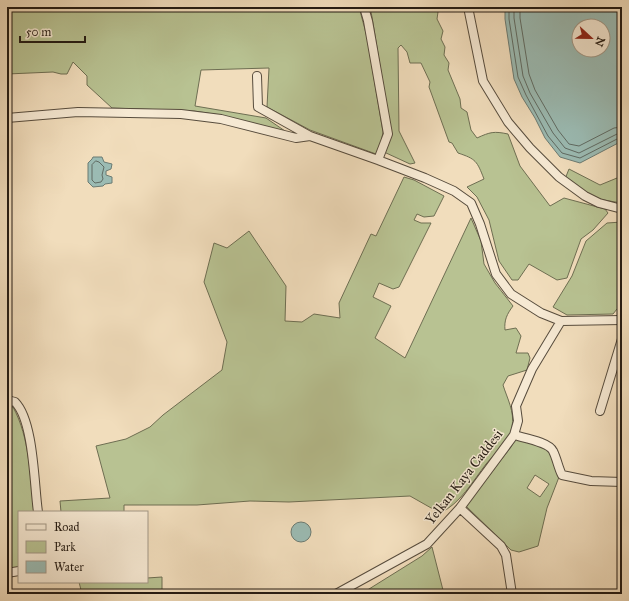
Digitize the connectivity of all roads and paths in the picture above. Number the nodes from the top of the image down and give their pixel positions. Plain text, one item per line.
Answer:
1 (364, 7) edge
2 (468, 7) edge
3 (257, 76) dead end
4 (7, 118) edge
5 (310, 136) junction
6 (378, 160) junction
7 (622, 210) edge
8 (622, 320) edge
9 (561, 321) junction
10 (622, 339) edge
11 (7, 400) edge
12 (600, 411) dead end
13 (514, 435) junction
14 (622, 482) edge
15 (460, 508) junction
16 (38, 511) edge
17 (18, 571) edge
18 (7, 574) edge
19 (336, 594) edge
20 (512, 594) edge

1 - 6 street
2 - 7 street
3 - 5 street
4 - 5 street
5 - 6 street
6 - 9 street
8 - 9 street
9 - 13 street, Yelkan Kaya Caddesi
10 - 12 street
11 - 16 street
13 - 14 street
13 - 15 street, Yelkan Kaya Caddesi
15 - 19 street, Yelkan Kaya Caddesi
15 - 20 street
17 - 18 street

